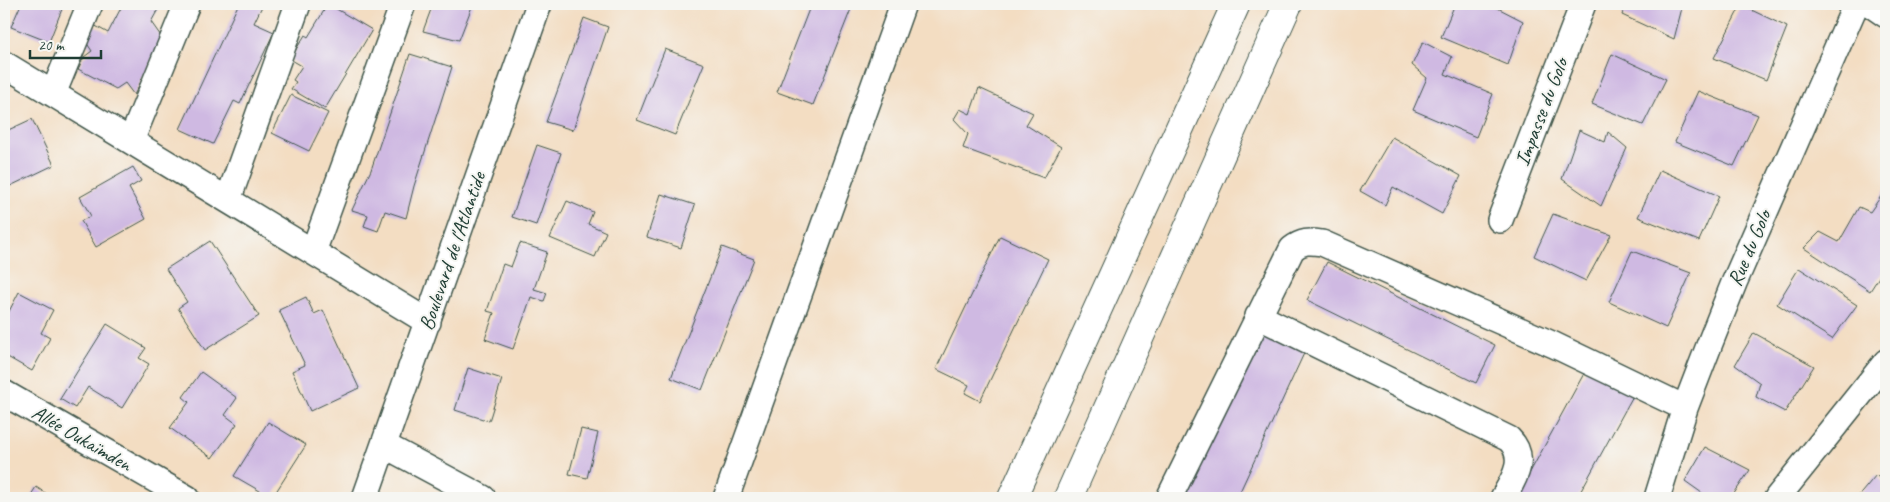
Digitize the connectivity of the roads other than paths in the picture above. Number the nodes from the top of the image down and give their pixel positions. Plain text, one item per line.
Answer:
1 (90, 4) edge
2 (187, 4) edge
3 (298, 4) edge
4 (403, 4) edge
5 (539, 4) edge
6 (903, 4) edge
7 (1236, 4) edge
8 (1288, 4) edge
9 (1583, 4) edge
10 (1856, 4) edge
11 (1870, 4) edge
12 (1886, 15) edge
13 (4, 64) edge
14 (53, 94) junction
15 (131, 141) junction
16 (228, 200) junction
17 (1500, 220) dead end
18 (313, 252) junction
19 (1258, 316) junction
20 (428, 322) junction
21 (1886, 362) edge
22 (4, 394) edge
23 (1686, 408) junction
24 (384, 445) junction
25 (186, 498) edge
26 (365, 498) edge
27 (483, 498) edge
28 (726, 498) edge
29 (1012, 498) edge
30 (1068, 498) edge
31 (1169, 498) edge
32 (1504, 498) edge
33 (1657, 498) edge
34 (1777, 498) edge

1 - 14 street
2 - 15 street
3 - 16 street
4 - 18 street
5 - 20 street, Boulevard de l'Atlantide
6 - 28 street
7 - 29 highway
8 - 30 highway
9 - 17 street, Impasse du Golo
10 - 23 street, Rue du Golo
11 - 12 street
13 - 14 street
14 - 15 street
15 - 16 street
16 - 18 street
18 - 20 street
19 - 23 street
19 - 31 street
19 - 32 street
20 - 24 street, Boulevard de l'Atlantide
21 - 34 street
22 - 25 street, Allée Oukaïmden
23 - 33 street, Rue du Golo
24 - 26 street, Boulevard de l'Atlantide
24 - 27 street

